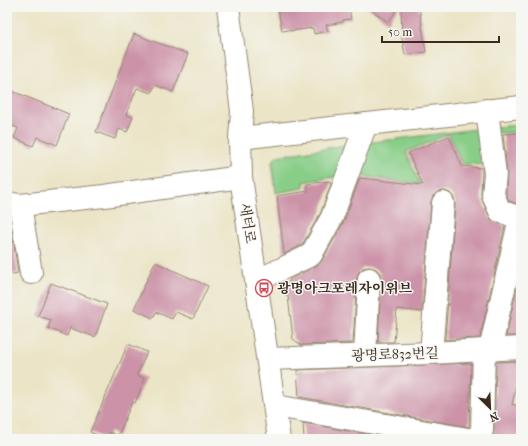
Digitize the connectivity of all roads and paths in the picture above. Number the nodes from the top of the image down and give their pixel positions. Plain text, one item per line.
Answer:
1 (228, 7) edge
2 (521, 107) edge
3 (487, 110) junction
4 (366, 124) junction
5 (240, 138) junction
6 (241, 177) junction
7 (14, 204) edge
8 (443, 204) dead end
9 (520, 218) edge
10 (31, 273) dead end
11 (369, 279) dead end
12 (256, 281) junction
13 (521, 348) edge
14 (487, 350) junction
15 (431, 353) junction
16 (365, 355) junction
17 (268, 359) junction
18 (275, 406) junction
19 (279, 439) edge
20 (468, 439) edge
21 (476, 439) edge

1 - 5 street, 새터로
2 - 3 street
3 - 4 street
3 - 9 street
4 - 5 street
4 - 12 street
5 - 6 street, 새터로
6 - 7 street
6 - 12 street, 새터로
7 - 10 street
8 - 15 street
9 - 14 street
11 - 16 street
12 - 17 street, 새터로
13 - 14 street, 광명로832번길
14 - 15 street, 광명로832번길
14 - 21 street
15 - 16 street, 광명로832번길
16 - 17 street, 광명로832번길
17 - 18 street, 새터로
18 - 19 street, 새터로
18 - 20 street

